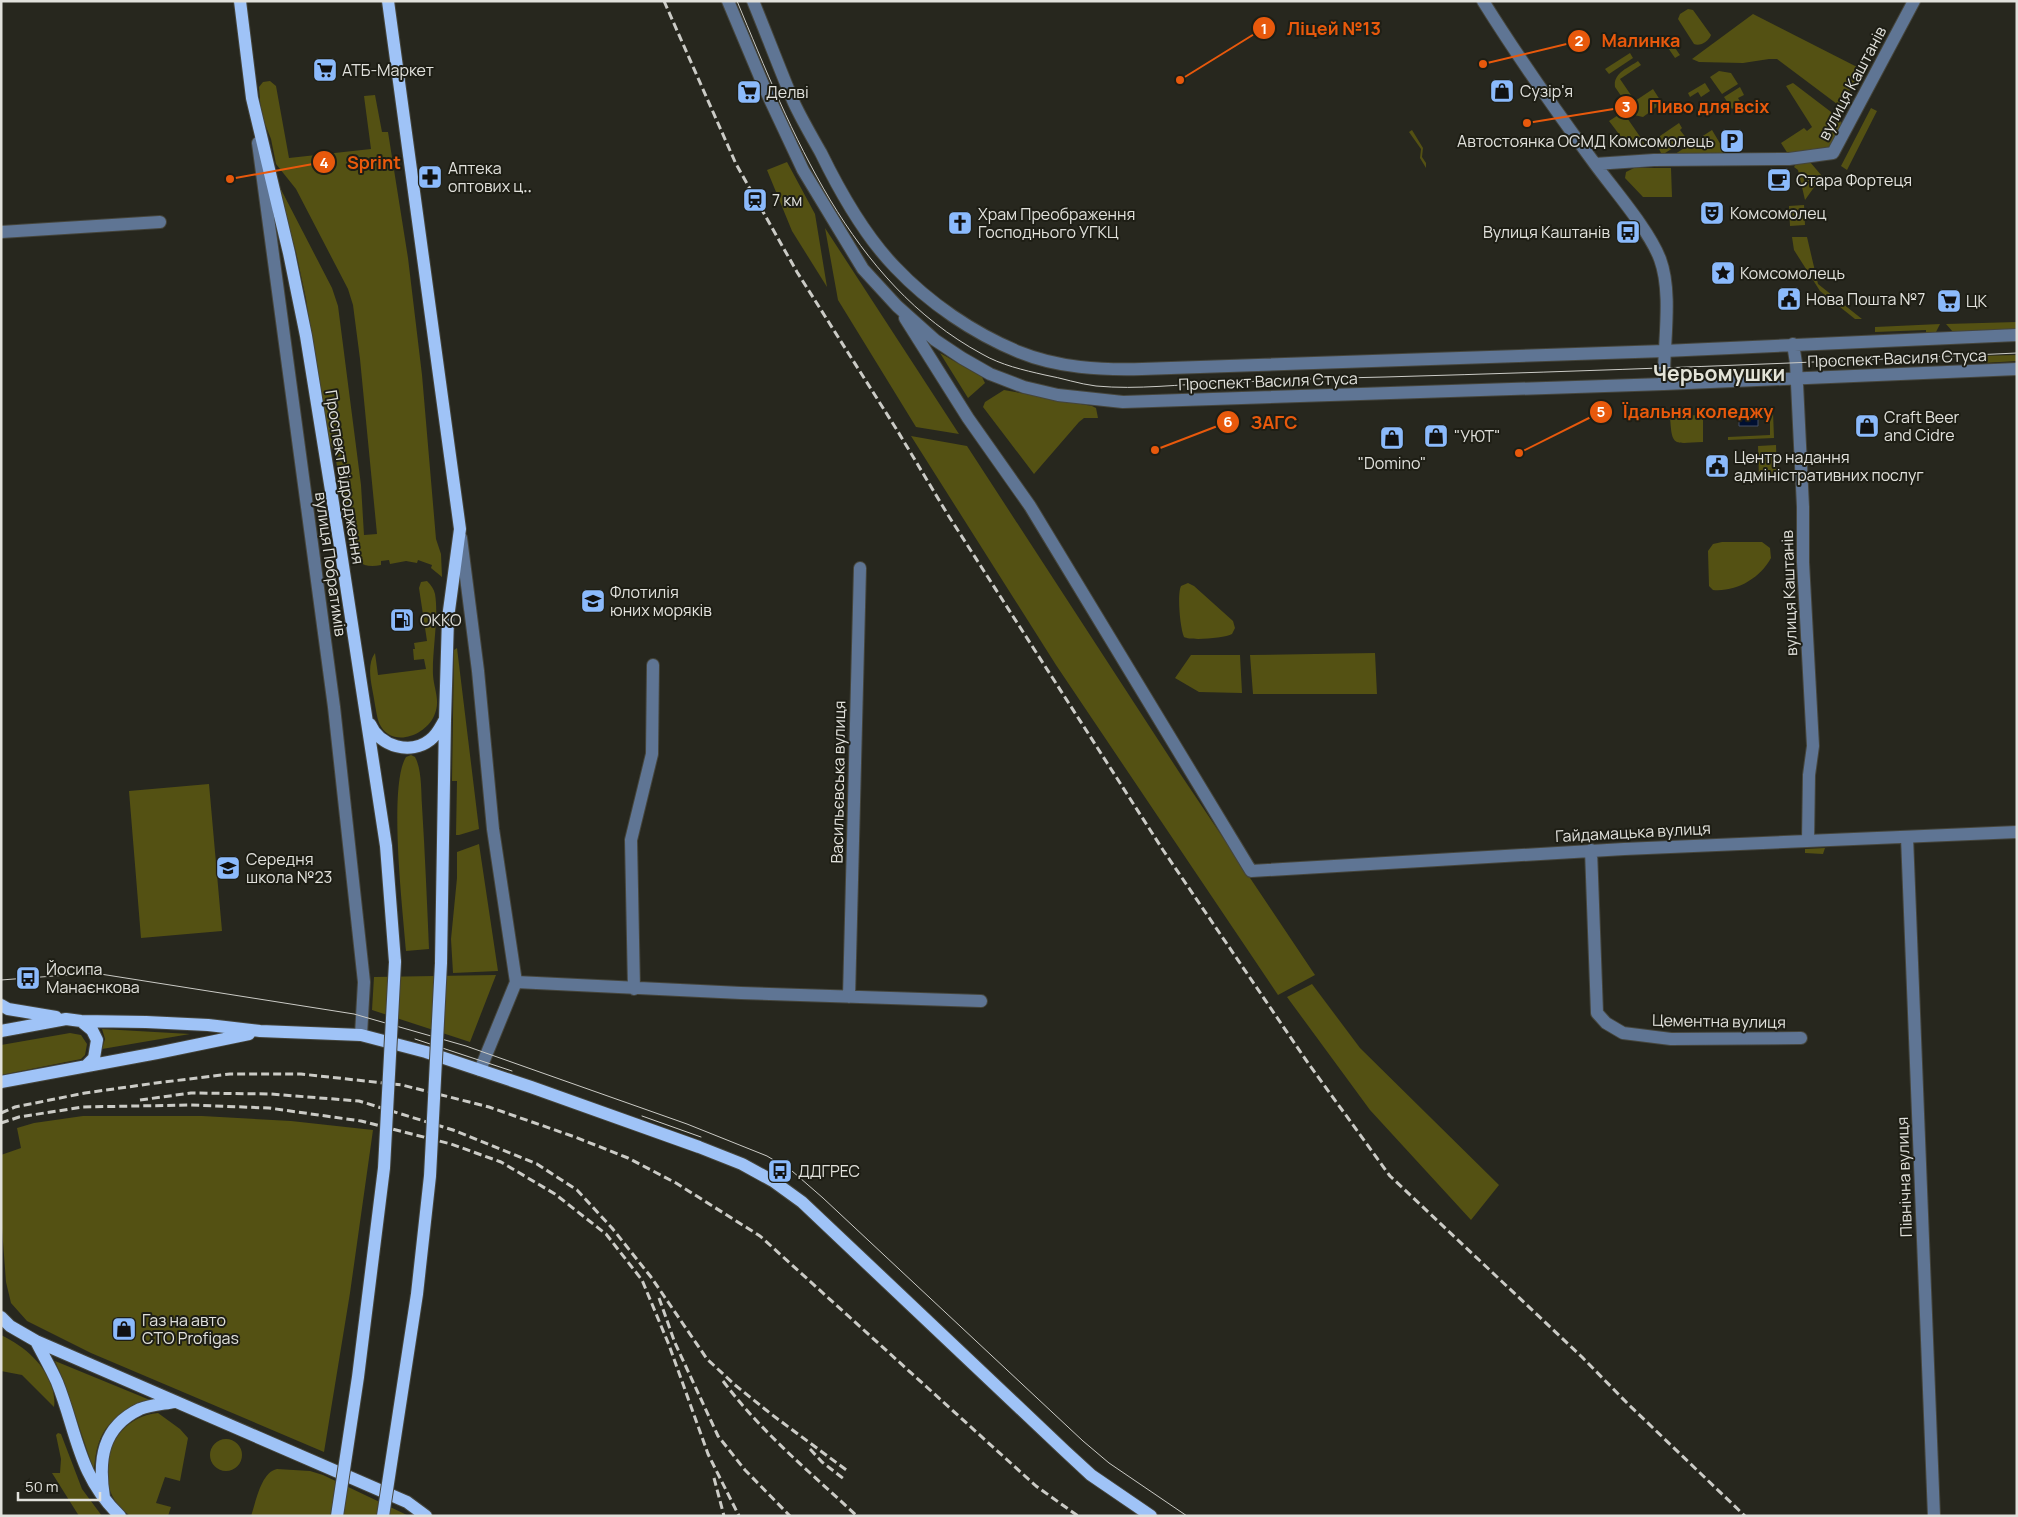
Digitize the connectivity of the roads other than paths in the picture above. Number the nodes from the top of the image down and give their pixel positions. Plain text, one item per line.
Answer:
1 (240, 1) edge
2 (388, 1) edge
3 (728, 1) edge
4 (753, 1) edge
5 (1483, 1) edge
6 (1914, 1) edge
7 (252, 98) junction
8 (1594, 164) junction
9 (160, 222) dead end
10 (1, 232) edge
11 (897, 306) junction
12 (2017, 335) edge
13 (1793, 344) junction
14 (1664, 351) junction
15 (2017, 369) edge
16 (1796, 378) junction
17 (1664, 384) junction
18 (460, 529) junction
19 (860, 568) dead end
20 (652, 665) dead end
21 (368, 717) junction
22 (444, 720) junction
23 (2017, 832) edge
24 (1908, 837) junction
25 (1808, 841) junction
26 (1591, 850) junction
27 (516, 982) junction
28 (634, 989) junction
29 (850, 997) junction
30 (981, 1001) dead end
31 (1, 1005) edge
32 (66, 1018) junction
33 (81, 1021) junction
34 (1, 1031) edge
35 (260, 1031) junction
36 (361, 1036) junction
37 (1801, 1038) dead end
38 (86, 1066) junction
39 (480, 1070) junction
40 (1, 1082) edge
41 (1, 1317) edge
42 (36, 1341) junction
43 (174, 1402) junction
44 (105, 1502) junction
45 (120, 1516) edge
46 (337, 1516) edge
47 (383, 1516) edge
48 (426, 1516) edge
49 (1151, 1516) edge
50 (1934, 1516) edge

1 - 7 main road, Проспект Відродження
2 - 18 main road
3 - 11 street, Проспект Василя Стуса
4 - 14 street, Проспект Василя Стуса
5 - 8 street
6 - 8 street, вулиця Каштанів
7 - 21 main road, Проспект Відродження
7 - 36 street, вулиця Побратимів
8 - 14 street
9 - 10 street
11 - 17 street, Проспект Василя Стуса
11 - 26 street, Гайдамацька вулиця
12 - 13 street, Проспект Василя Стуса
13 - 14 street, Проспект Василя Стуса
13 - 16 street, вулиця Каштанів
14 - 17 street
15 - 16 street, Проспект Василя Стуса
16 - 17 street, Проспект Василя Стуса
16 - 25 street, вулиця Каштанів
18 - 22 main road
18 - 27 street
19 - 29 street, Васильєвська вулиця
20 - 28 street
21 - 22 main road
21 - 46 main road, Проспект Відродження, bridge
22 - 47 main road, bridge
23 - 24 street, Гайдамацька вулиця
24 - 25 street, Гайдамацька вулиця
24 - 50 street, Північна вулиця
25 - 26 street, Гайдамацька вулиця
26 - 37 street, Цементна вулиця
27 - 28 street
27 - 39 street
28 - 29 street
29 - 30 street
31 - 32 main road
32 - 33 main road
32 - 34 main road
33 - 35 main road
33 - 38 main road
35 - 36 main road
35 - 38 main road
36 - 39 main road
38 - 40 main road
39 - 49 main road
41 - 42 main road
42 - 43 main road
42 - 44 main road
43 - 44 main road
43 - 48 main road
44 - 45 main road

